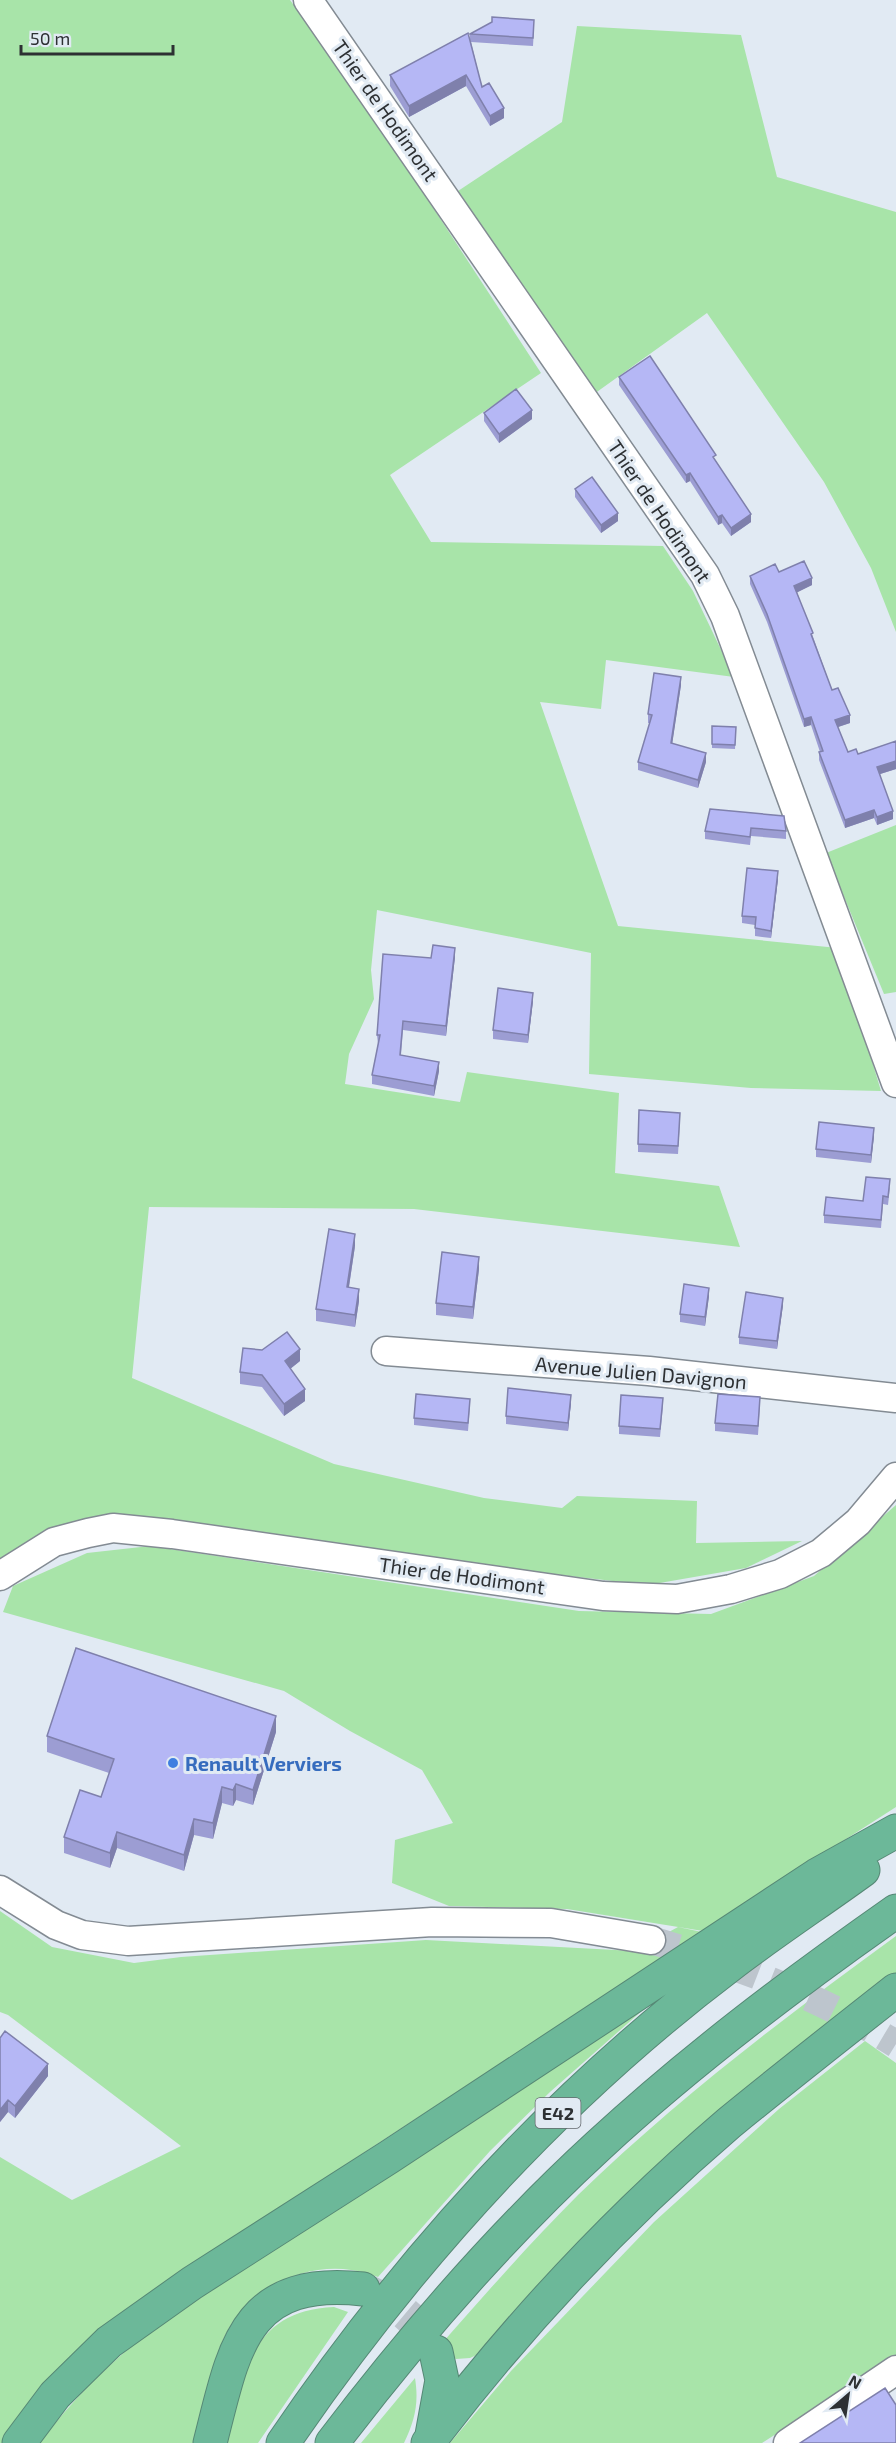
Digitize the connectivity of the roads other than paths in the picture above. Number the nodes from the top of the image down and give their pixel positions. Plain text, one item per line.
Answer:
1 (308, 0) edge
2 (896, 1083) edge
3 (386, 1352) dead end
4 (896, 1398) edge
5 (896, 1477) edge
6 (0, 1576) edge
7 (896, 1831) edge
8 (896, 1846) edge
9 (0, 1890) edge
10 (896, 1911) edge
11 (651, 1940) tunnel mouth
12 (896, 1990) edge
13 (363, 2289) tunnel mouth
14 (436, 2352) tunnel mouth
15 (896, 2370) edge
16 (430, 2441) edge
17 (18, 2443) edge
18 (210, 2443) edge
19 (283, 2443) edge
20 (332, 2443) edge
21 (788, 2443) edge

1 - 2 street, Thier de Hodimont
3 - 4 street, Avenue Julien Davignon
5 - 6 street, Thier de Hodimont
7 - 17 highway
8 - 19 highway, E42
9 - 11 street
10 - 20 highway, E42
12 - 16 highway
13 - 18 highway
14 - 16 highway
15 - 21 street

